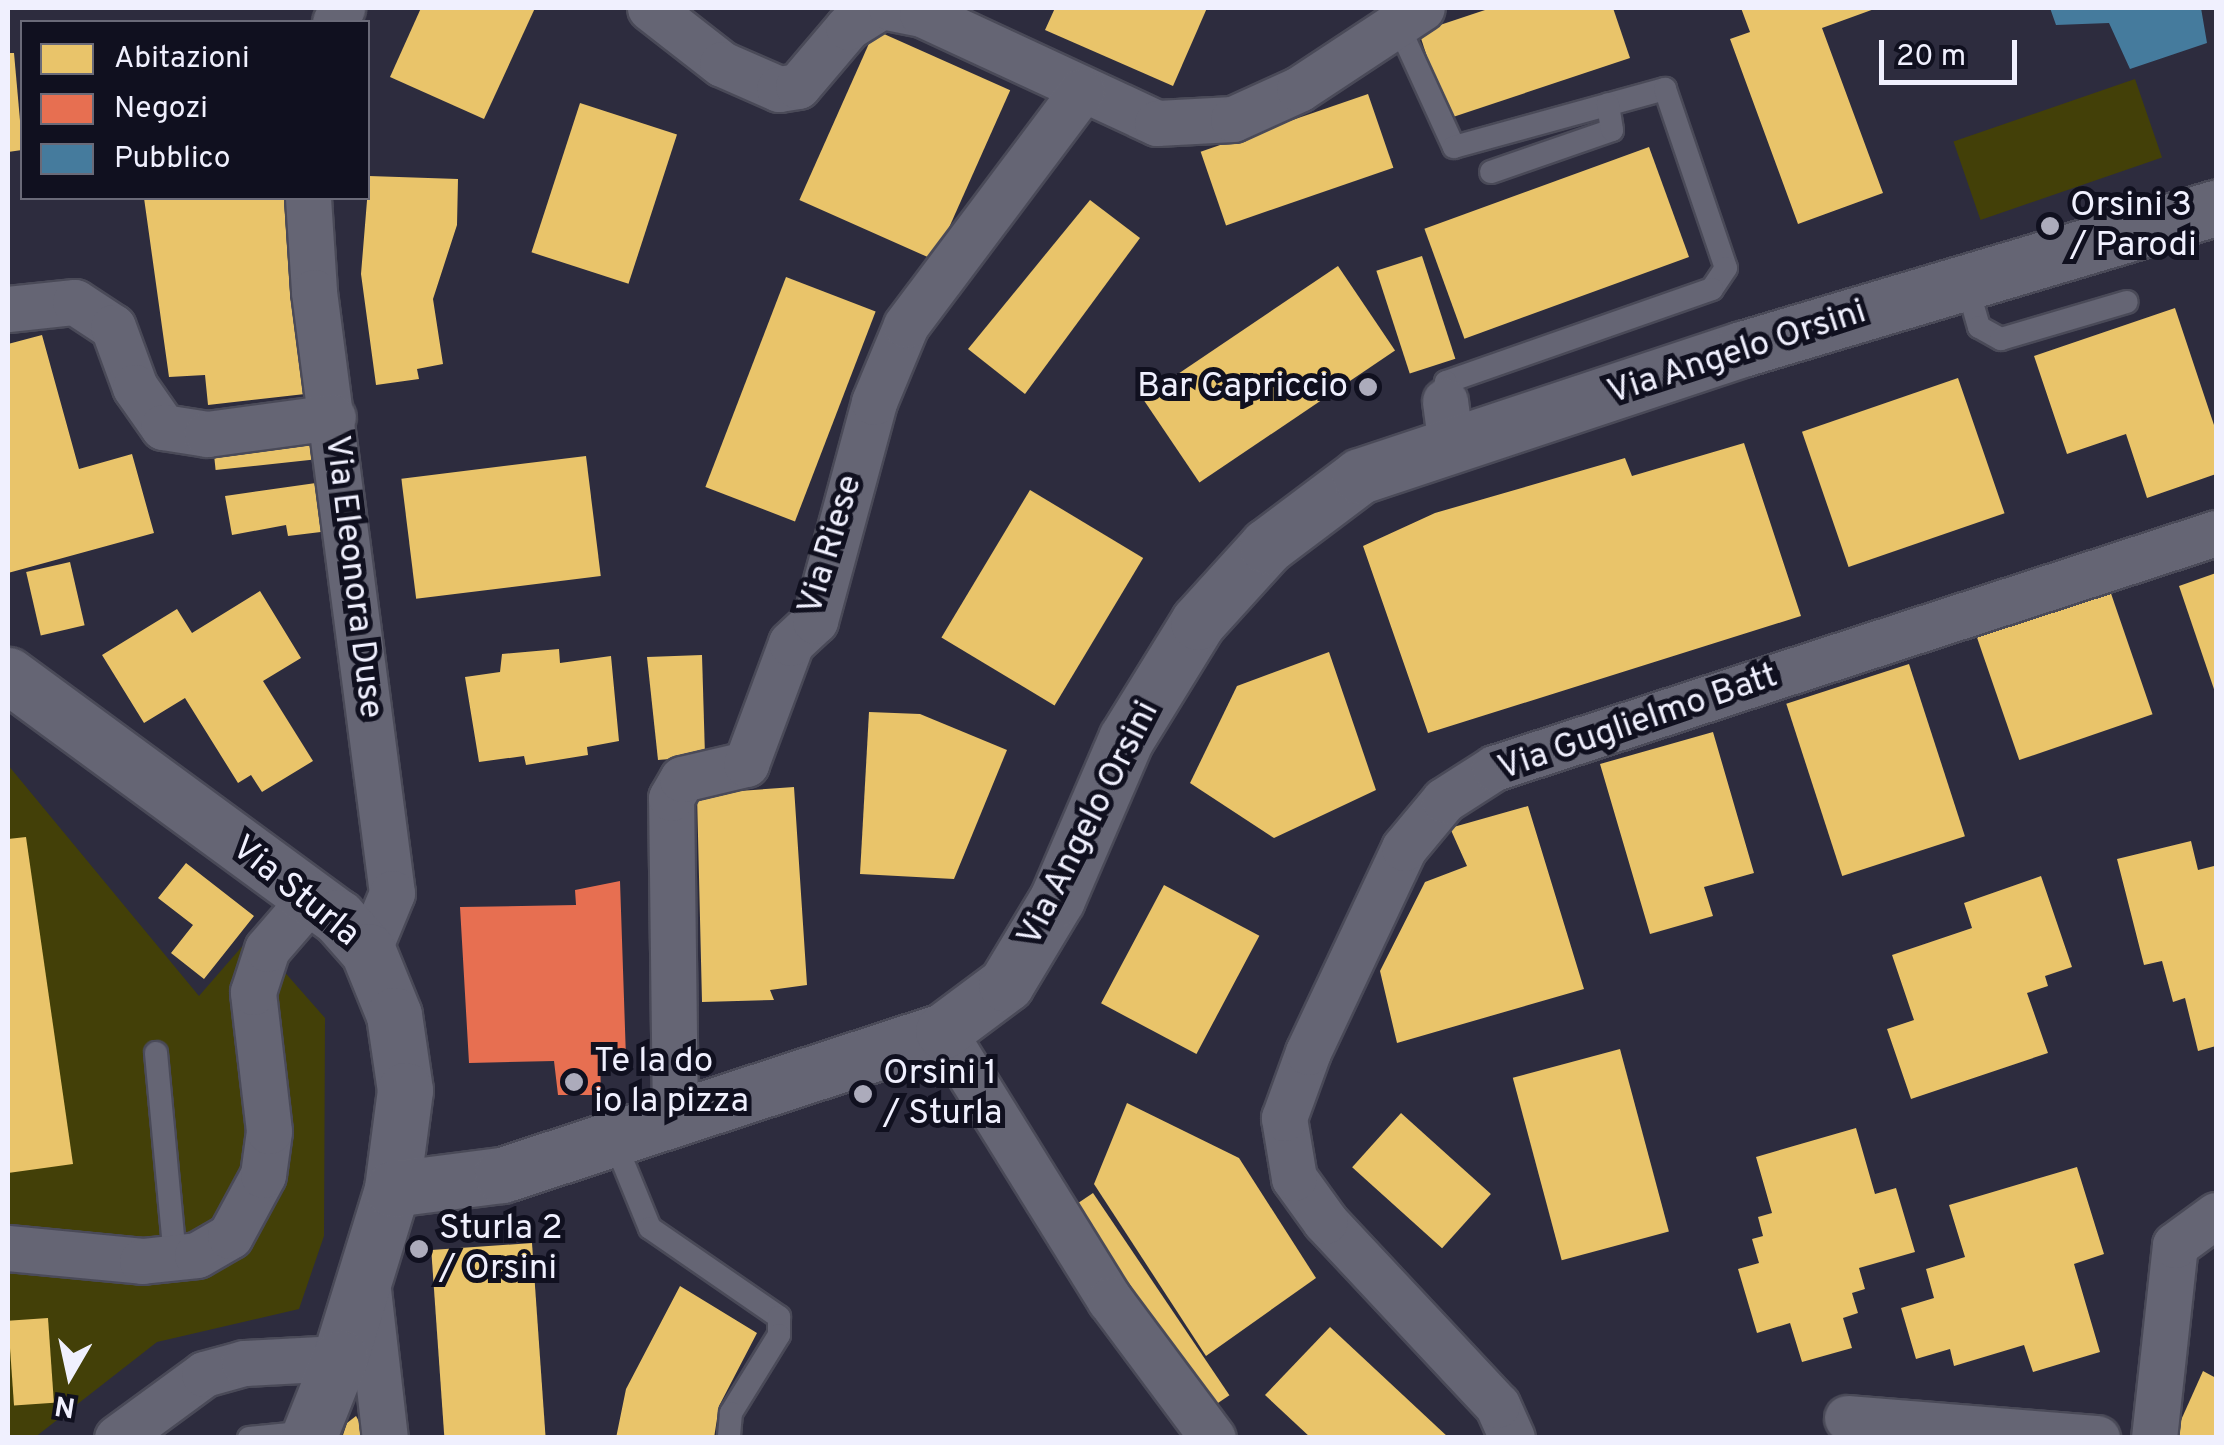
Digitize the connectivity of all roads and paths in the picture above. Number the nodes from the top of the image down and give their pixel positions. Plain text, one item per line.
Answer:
1 (650, 8) edge
2 (878, 8) edge
3 (890, 8) edge
4 (1411, 17) edge
5 (1082, 91) junction
6 (1608, 104) junction
7 (1492, 172) dead end
8 (308, 200) edge
9 (2216, 208) edge
10 (1966, 282) junction
11 (2127, 302) dead end
12 (8, 309) edge
13 (333, 417) junction
14 (1448, 423) junction
15 (2216, 533) edge
16 (8, 676) edge
17 (312, 897) junction
18 (368, 952) junction
19 (943, 1031) junction
20 (156, 1053) dead end
21 (675, 1118) junction
22 (613, 1138) junction
23 (392, 1189) junction
24 (2216, 1215) edge
25 (8, 1248) edge
26 (175, 1258) junction
27 (367, 1278) junction
28 (340, 1358) junction
29 (1846, 1418) dead end
30 (309, 1435) edge
31 (117, 1438) edge
32 (250, 1438) edge
33 (385, 1438) edge
34 (728, 1438) edge
35 (1213, 1438) edge
36 (1512, 1438) edge
37 (2097, 1438) edge
38 (2154, 1438) edge

1 - 2 street
3 - 5 street
4 - 5 street
4 - 6 lane, Via Angelo Orsini
5 - 21 street, Via Riese
6 - 7 lane
6 - 14 lane, Via Angelo Orsini
8 - 13 street, Via Eleonora Duse
9 - 10 street, Via Angelo Orsini
10 - 11 lane
10 - 14 street, Via Angelo Orsini
12 - 13 street
13 - 18 street, Via Eleonora Duse
14 - 19 street, Via Angelo Orsini
15 - 36 street, Via Guglielmo Batt
16 - 17 street, Via Sturla
17 - 18 street, Via Sturla
17 - 26 street
18 - 23 street, Via Sturla
19 - 21 street, Via Angelo Orsini
19 - 35 street
20 - 26 lane
21 - 22 street, Via Angelo Orsini
22 - 23 street, Via Angelo Orsini
22 - 34 lane
23 - 27 street, Via Sturla
24 - 38 street
25 - 26 street
27 - 28 street, Via Sturla
27 - 33 street
28 - 30 street, Via Sturla
28 - 31 street
29 - 37 street
30 - 32 lane

